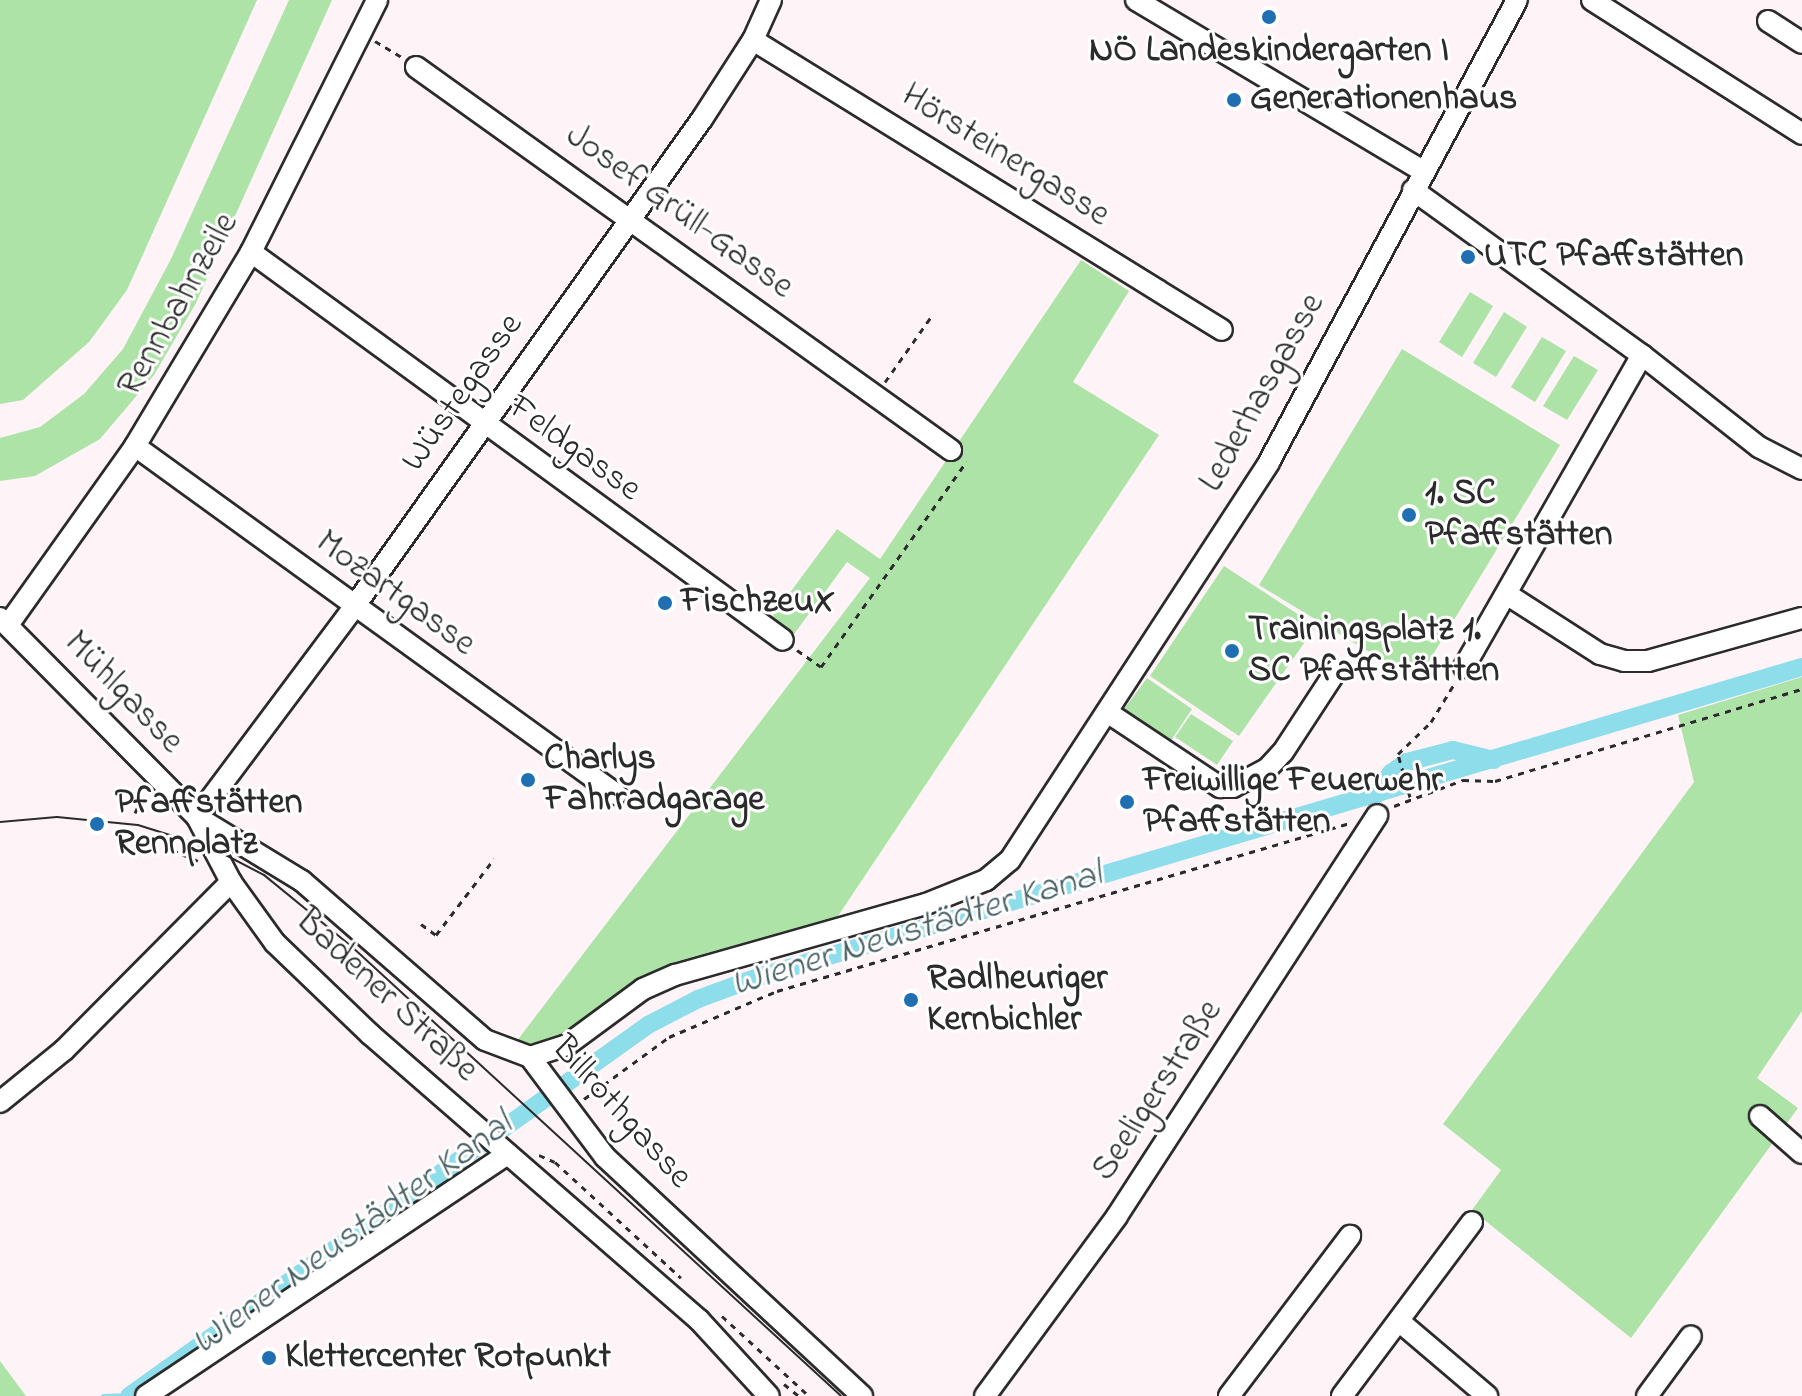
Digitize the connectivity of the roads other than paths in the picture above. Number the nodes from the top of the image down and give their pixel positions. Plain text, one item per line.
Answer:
1 (377, 0) edge
2 (771, 0) edge
3 (1136, 0) edge
4 (1517, 0) edge
5 (1592, 0) edge
6 (1768, 21) dead end
7 (753, 40) junction
8 (1802, 43) edge
9 (416, 67) road end
10 (1802, 134) edge
11 (1423, 171) junction
12 (1413, 190) junction
13 (630, 219) junction
14 (251, 252) junction
15 (1222, 330) dead end
16 (1642, 355) junction
17 (482, 424) junction
18 (135, 446) junction
19 (951, 450) road end
20 (1802, 469) edge
21 (1508, 595) junction
22 (354, 607) junction
23 (1802, 618) edge
24 (4, 621) edge
25 (783, 640) road end
26 (1464, 667) road end
27 (1336, 671) dead end
28 (1107, 712) junction
29 (616, 794) dead end
30 (1377, 815) road end
31 (197, 817) junction
32 (231, 882) junction
33 (530, 1057) junction
34 (0, 1102) edge
35 (1760, 1116) dead end
36 (505, 1152) junction
37 (1802, 1153) edge
38 (1472, 1222) dead end
39 (1350, 1236) dead end
40 (1399, 1321) junction
41 (1691, 1336) dead end
42 (146, 1396) edge
43 (769, 1396) edge
44 (862, 1396) edge
45 (985, 1396) edge
46 (1229, 1396) edge
47 (1342, 1396) edge
48 (1487, 1396) edge
49 (1647, 1396) edge

1 - 14 street, Rennbahnzeile
2 - 7 street, Wüstegasse
3 - 11 street
4 - 11 street, Lederhasgasse
5 - 10 street
6 - 8 street
7 - 13 street, Wüstegasse
7 - 15 street, Hörsteinergasse
9 - 13 street, Josef Grüll-Gasse
11 - 12 street, Lederhasgasse
12 - 16 street
12 - 28 street, Lederhasgasse
13 - 17 street, Wüstegasse
13 - 19 street, Josef Grüll-Gasse
14 - 17 street, Feldgasse
14 - 18 street, Rennbahnzeile
16 - 20 street
16 - 21 street
17 - 22 street, Wüstegasse
17 - 25 street, Feldgasse
18 - 22 street, Mozartgasse
18 - 24 street, Rennbahnzeile
21 - 23 street
21 - 26 street
22 - 29 street, Mozartgasse
22 - 31 street, Wüstegasse
24 - 31 street, Mühlgasse
27 - 28 street
28 - 33 street, Lederhasgasse
30 - 45 street, Seeligerstraße
31 - 32 street, Badener Straße
31 - 33 street, Billrothgasse
32 - 34 street
32 - 36 street, Badener Straße
33 - 44 street, Billrothgasse
35 - 37 street
36 - 42 street
36 - 43 street, Badener Straße
38 - 40 street
39 - 46 street
40 - 47 street
40 - 48 street
41 - 49 street

